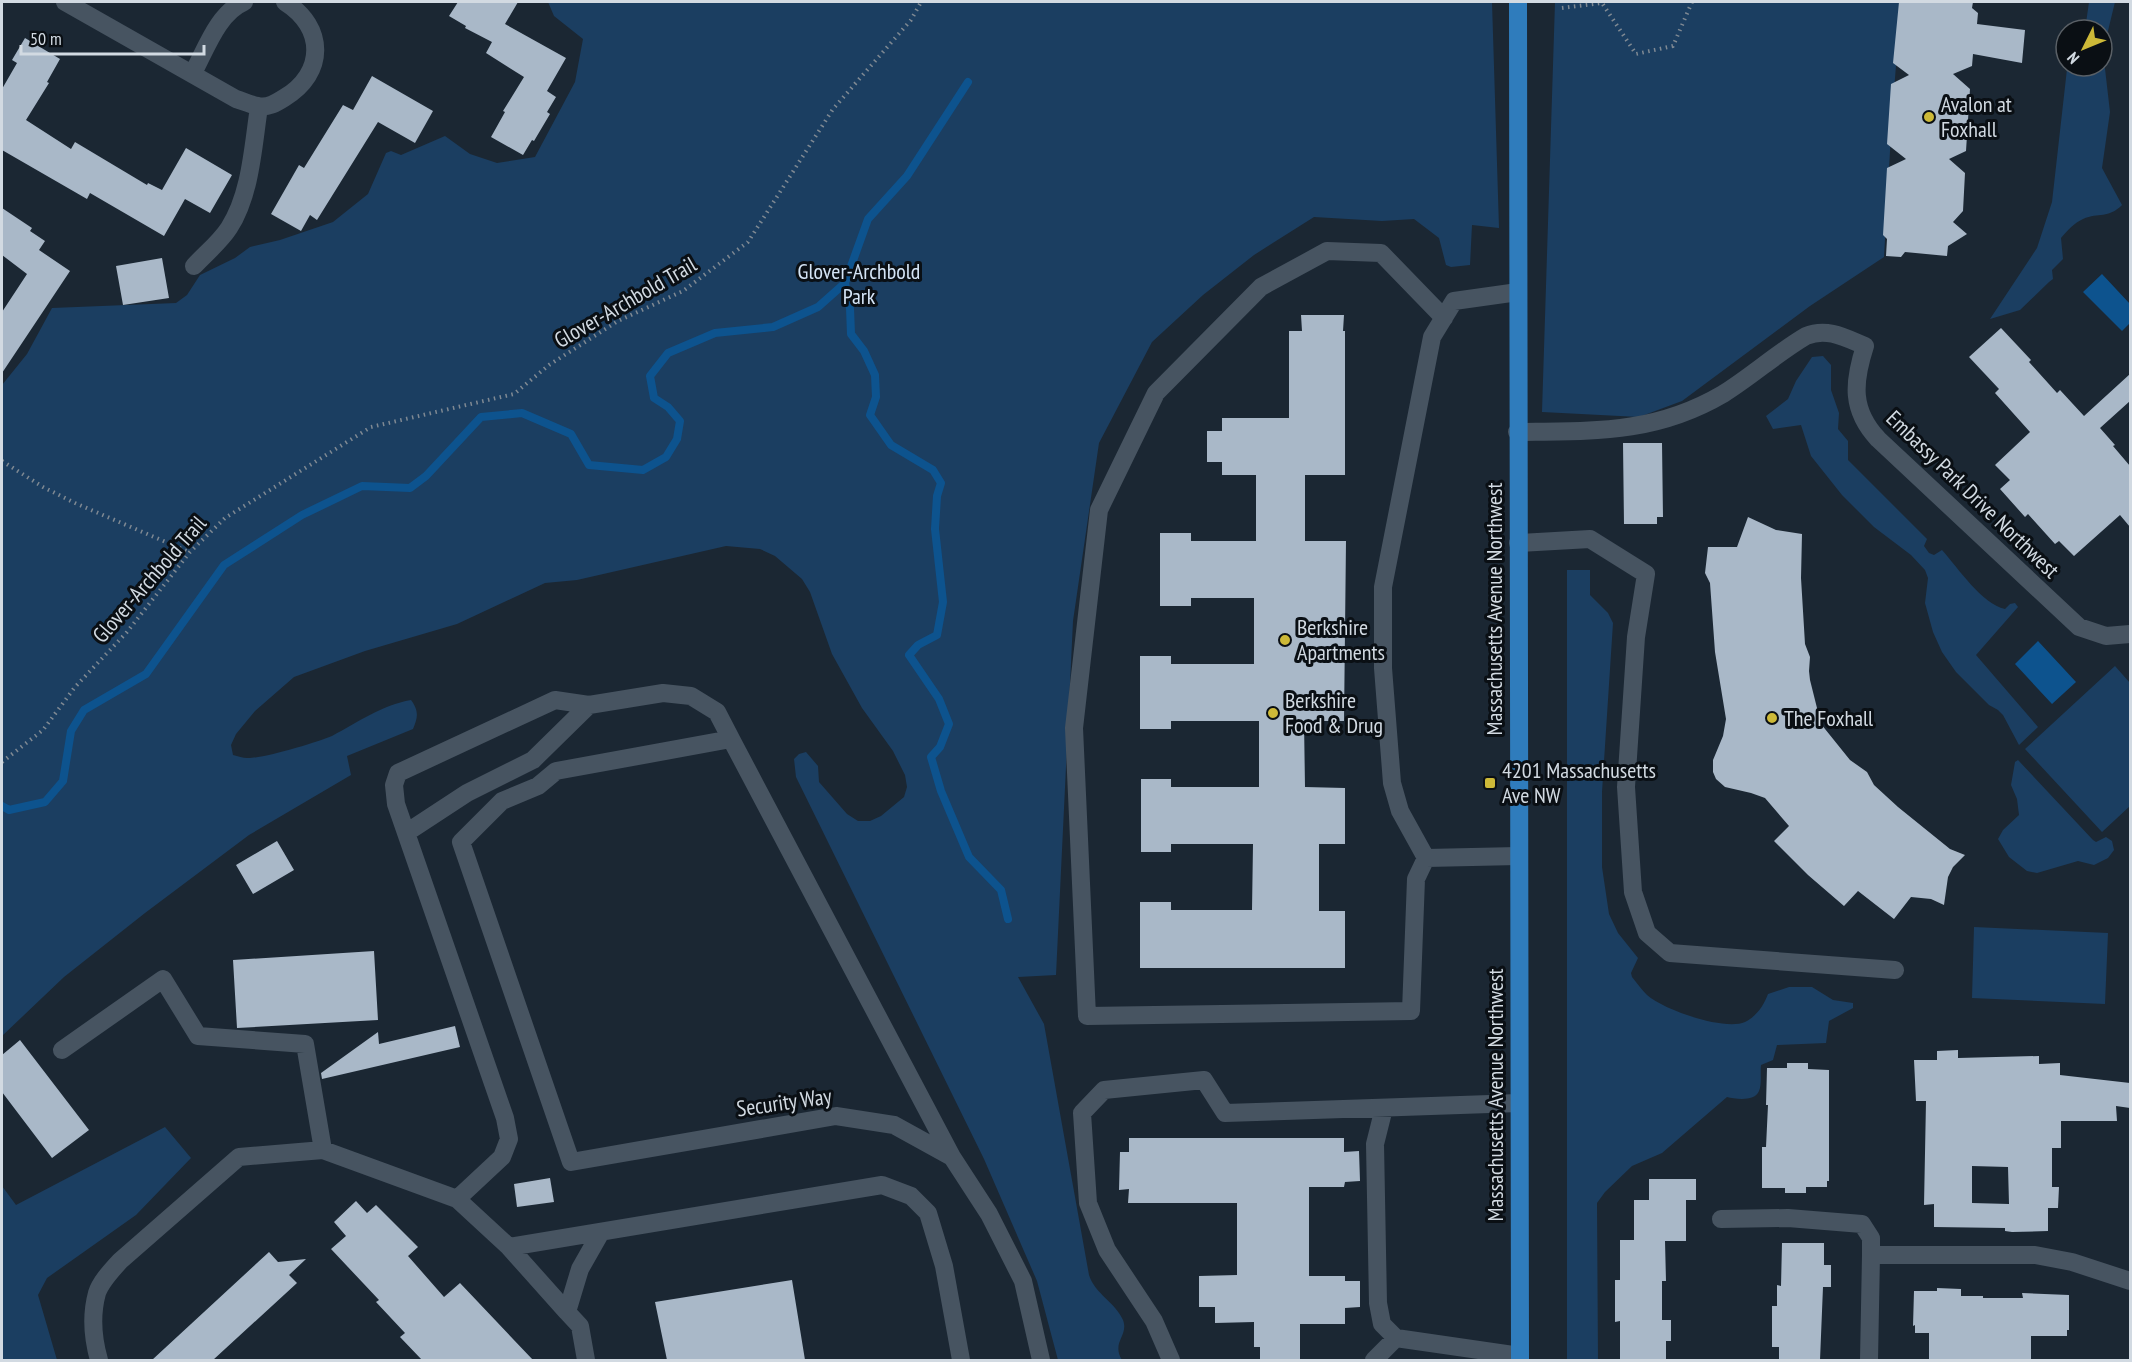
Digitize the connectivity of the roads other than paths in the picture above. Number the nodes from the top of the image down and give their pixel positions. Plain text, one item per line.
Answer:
1 (65, 2) edge
2 (244, 2) edge
3 (285, 2) edge
4 (1518, 2) edge
5 (193, 73) junction
6 (259, 107) junction
7 (194, 266) dead end
8 (1518, 292) junction
9 (1444, 318) junction
10 (1517, 432) junction
11 (1518, 543) junction
12 (2130, 634) edge
13 (589, 705) junction
14 (730, 739) junction
15 (406, 833) junction
16 (1518, 856) junction
17 (1425, 858) junction
18 (1895, 970) dead end
19 (62, 1050) dead end
20 (1519, 1103) junction
21 (1384, 1108) junction
22 (323, 1150) junction
23 (952, 1156) junction
24 (457, 1199) junction
25 (1721, 1219) dead end
26 (601, 1232) junction
27 (509, 1247) junction
28 (1870, 1255) junction
29 (2130, 1281) edge
30 (567, 1312) junction
31 (1396, 1338) junction
32 (1520, 1358) edge
33 (99, 1360) edge
34 (586, 1360) edge
35 (961, 1360) edge
36 (1041, 1360) edge
37 (1171, 1360) edge
38 (1374, 1360) edge
39 (1869, 1360) edge

1 - 5 street
2 - 5 street
3 - 6 street
4 - 8 main road, Massachusetts Avenue Northwest
5 - 6 street
6 - 7 street
8 - 9 street
8 - 10 main road, Massachusetts Avenue Northwest
9 - 17 street
9 - 17 street
10 - 11 main road, Massachusetts Avenue Northwest
10 - 12 street, Embassy Park Drive Northwest
11 - 16 main road, Massachusetts Avenue Northwest
11 - 18 street
13 - 14 street
13 - 15 street
13 - 15 street
14 - 23 street
14 - 23 street, Security Way
15 - 24 street
16 - 17 street
16 - 20 main road, Massachusetts Avenue Northwest
19 - 22 street
20 - 21 street
20 - 32 main road, Massachusetts Avenue Northwest
21 - 31 street
21 - 37 street
22 - 24 street
22 - 33 street
23 - 36 street, Security Way
24 - 27 street
25 - 28 street
26 - 27 street
26 - 30 street
26 - 35 street
27 - 30 street
28 - 29 street
28 - 39 street
30 - 34 street
31 - 32 street
31 - 38 street

